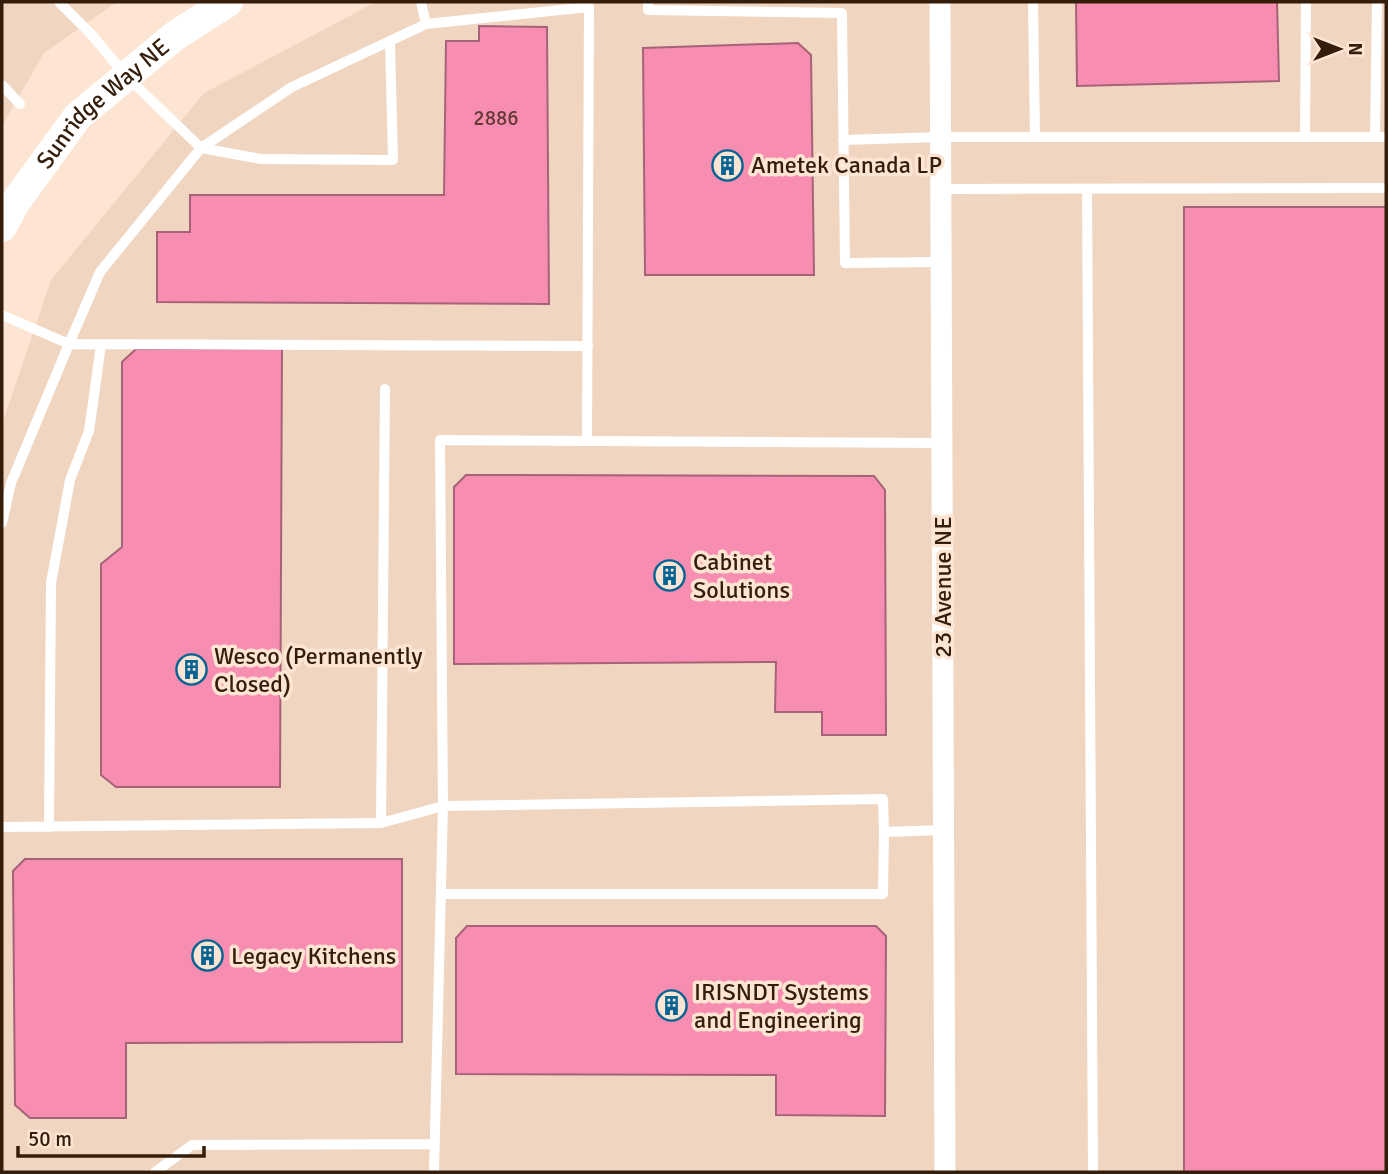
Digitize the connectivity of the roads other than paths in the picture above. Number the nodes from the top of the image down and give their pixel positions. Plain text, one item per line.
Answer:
1 (59, 2) edge
2 (228, 2) edge
3 (421, 2) edge
4 (648, 2) edge
5 (940, 2) edge
6 (1033, 2) edge
7 (1306, 2) edge
8 (1377, 2) edge
9 (426, 24) junction
10 (390, 42) junction
11 (127, 76) junction
12 (2, 85) edge
13 (20, 104) dead end
14 (941, 138) junction
15 (1035, 138) junction
16 (1305, 138) junction
17 (1381, 138) edge
18 (843, 140) junction
19 (201, 148) junction
20 (1386, 188) edge
21 (941, 189) junction
22 (1087, 189) junction
23 (2, 228) edge
24 (941, 262) junction
25 (2, 316) edge
26 (69, 344) junction
27 (101, 345) junction
28 (588, 346) junction
29 (385, 390) dead end
30 (587, 441) junction
31 (942, 443) junction
32 (2, 523) edge
33 (443, 806) junction
34 (381, 823) junction
35 (2, 827) edge
36 (49, 827) junction
37 (944, 831) junction
38 (884, 832) junction
39 (440, 894) junction
40 (435, 1144) junction
41 (155, 1172) edge
42 (434, 1172) edge
43 (945, 1172) edge
44 (1093, 1172) edge

1 - 11 lane
2 - 11 street, Sunridge Way NE
3 - 9 lane
4 - 18 lane
5 - 14 street, 23 Avenue NE
6 - 15 lane
7 - 16 lane
8 - 17 lane
9 - 10 lane
9 - 28 lane
10 - 19 lane
10 - 19 lane
11 - 19 lane
11 - 23 street, Sunridge Way NE
12 - 13 lane
14 - 15 lane
14 - 18 lane
14 - 21 street, 23 Avenue NE
15 - 16 lane
16 - 17 lane
18 - 24 lane
19 - 26 lane
20 - 22 lane
21 - 22 lane
21 - 24 street, 23 Avenue NE
22 - 44 lane
24 - 31 street, 23 Avenue NE
25 - 26 lane
26 - 27 lane
26 - 32 lane
27 - 28 lane
27 - 36 lane
28 - 30 lane
29 - 34 lane
30 - 31 lane
30 - 33 lane
31 - 37 street, 23 Avenue NE
33 - 34 lane
33 - 38 lane
33 - 39 lane
34 - 36 lane
35 - 36 lane
37 - 38 lane
37 - 43 street, 23 Avenue NE
38 - 39 lane
39 - 40 lane
40 - 41 lane
40 - 42 lane

